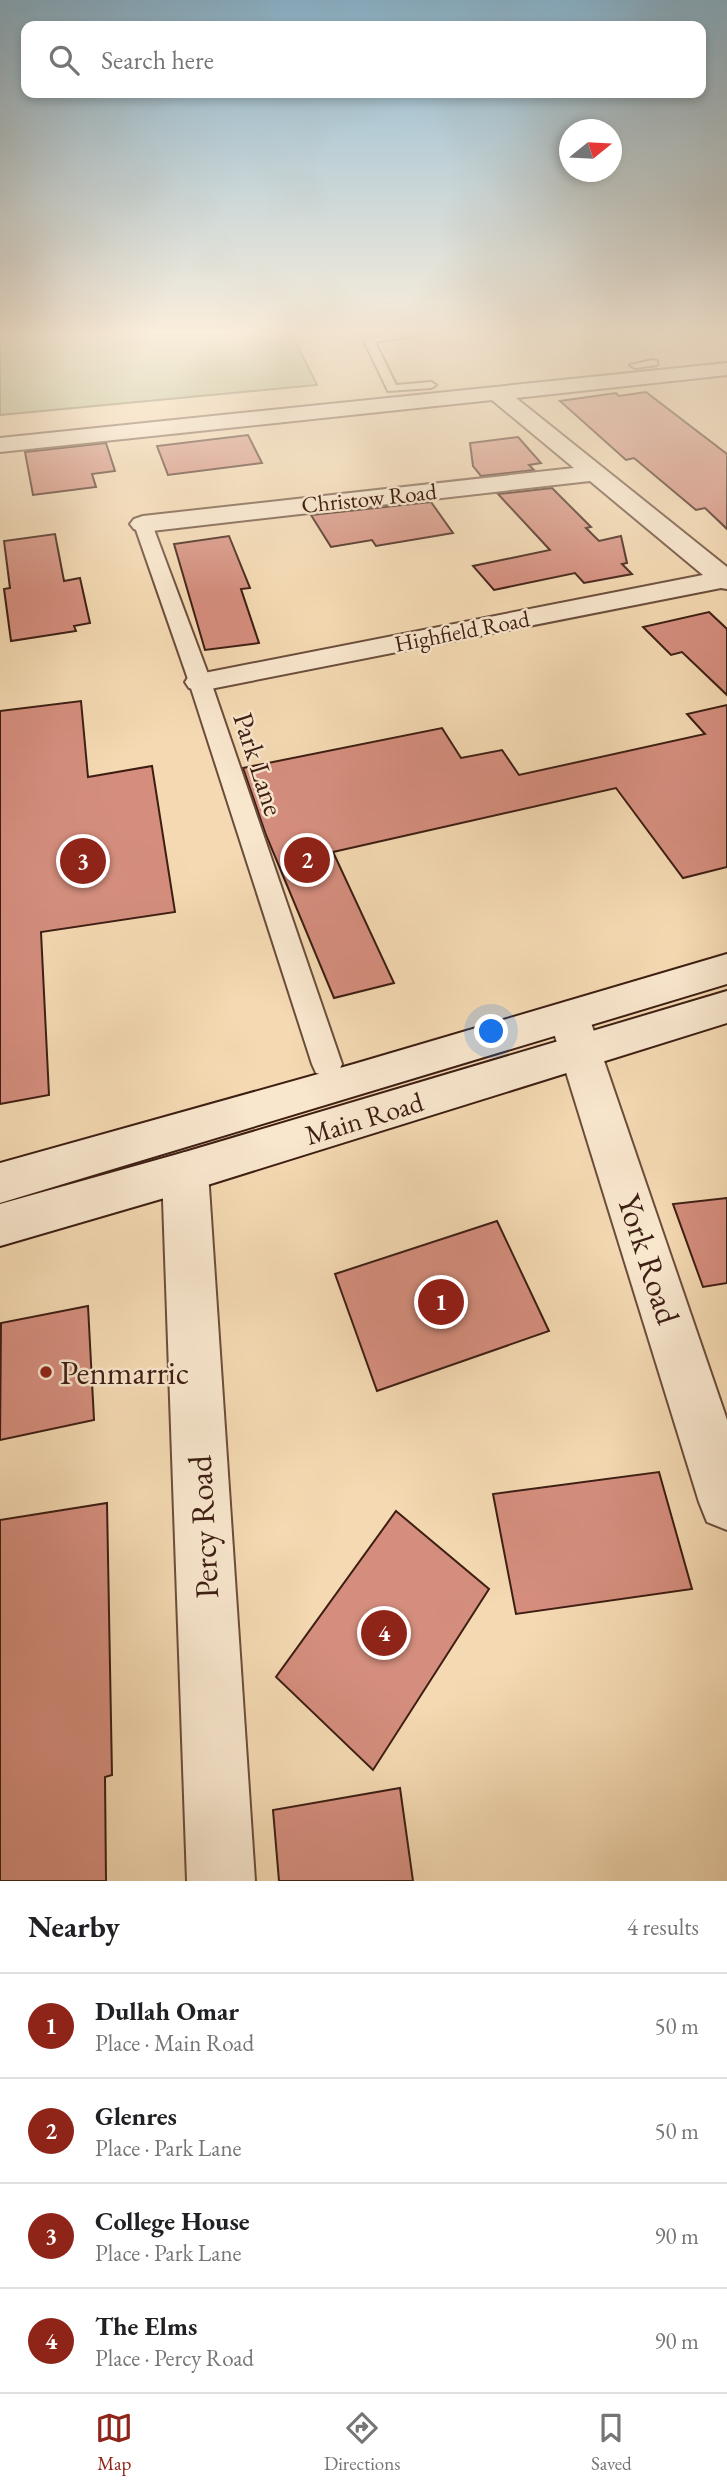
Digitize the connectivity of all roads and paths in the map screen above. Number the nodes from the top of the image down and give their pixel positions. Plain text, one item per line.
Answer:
1 (212, 419) edge
2 (529, 419) edge
3 (0, 445) edge
4 (595, 473) junction
5 (143, 524) joint
6 (726, 580) edge
7 (200, 682) junction
8 (727, 969) edge
9 (727, 1007) edge
10 (575, 1035) junction
11 (327, 1064) dead end
12 (185, 1172) junction
13 (0, 1183) edge
14 (0, 1225) edge
15 (727, 1502) edge
16 (221, 1881) edge

1 - 3 street
2 - 4 street
4 - 5 street, Christow Road
4 - 6 street
5 - 7 street, Park Lane
6 - 7 street, Highfield Road
7 - 11 street, Park Lane
8 - 10 street, Main Road
9 - 10 street, Main Road
10 - 12 street, Main Road
10 - 13 street, Main Road
10 - 15 street, York Road
12 - 14 street, Main Road
12 - 16 street, Percy Road

